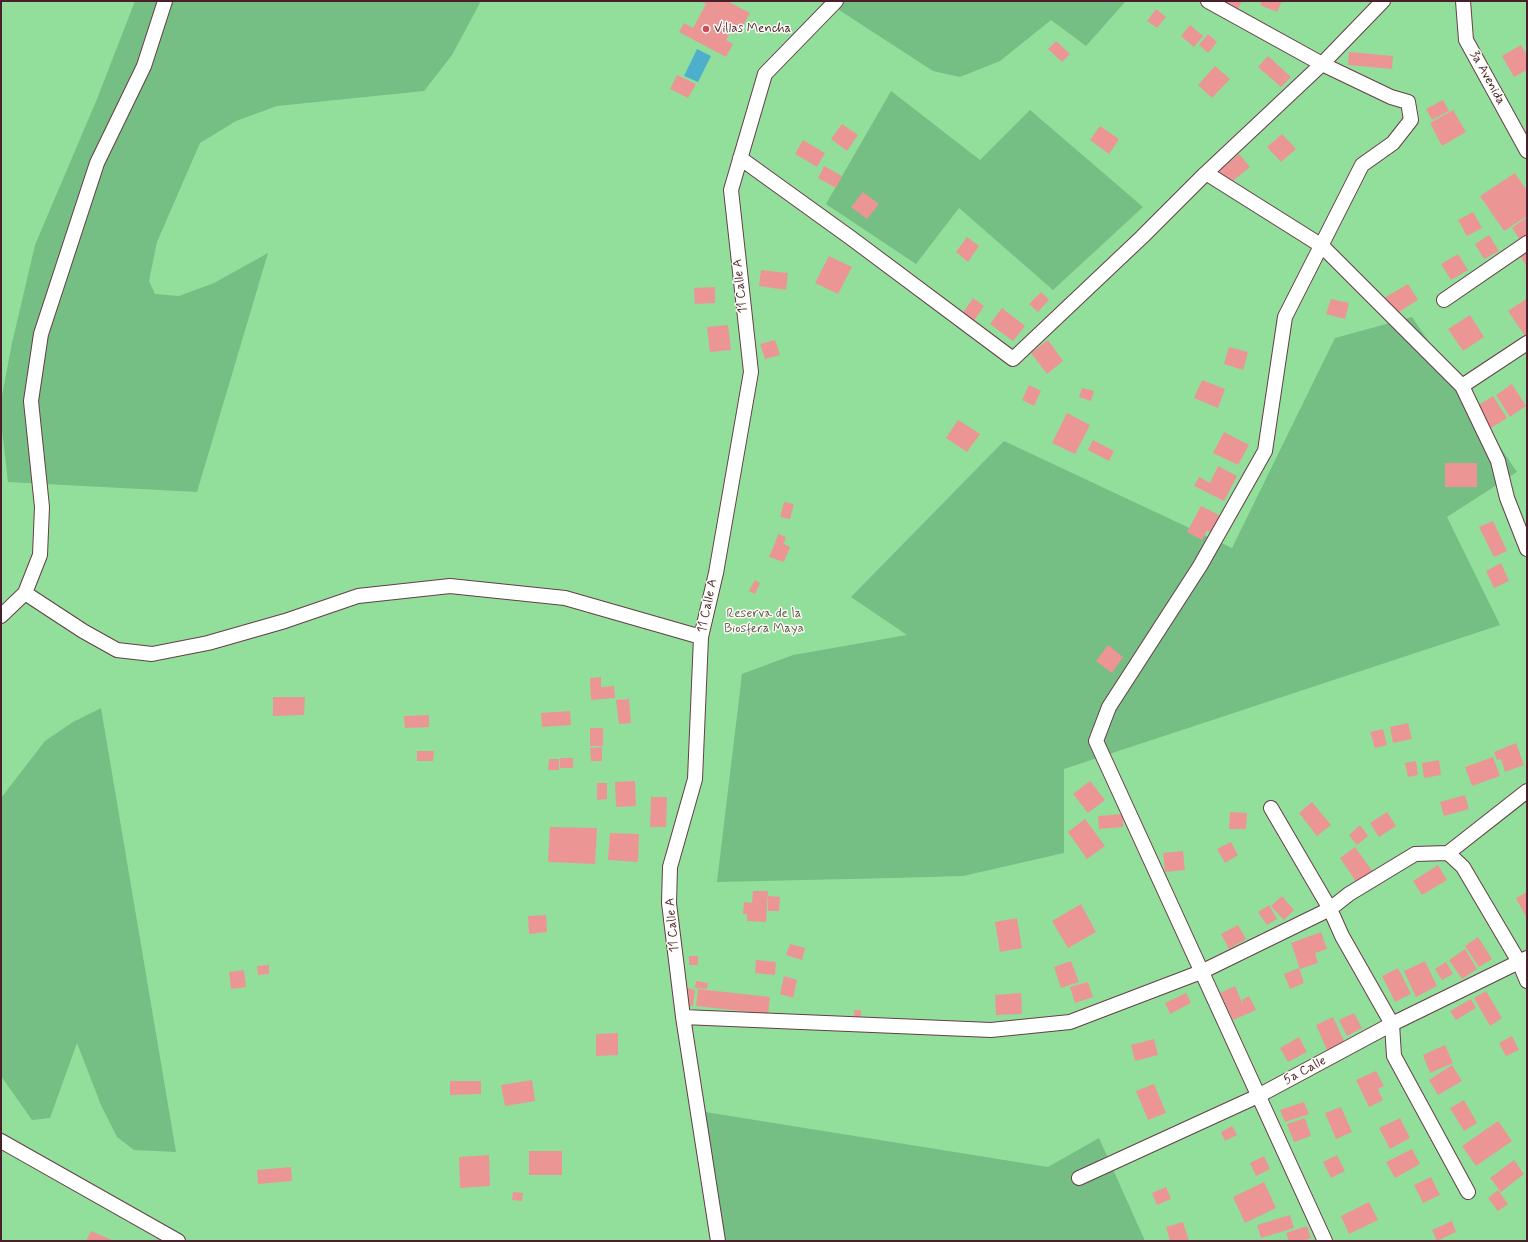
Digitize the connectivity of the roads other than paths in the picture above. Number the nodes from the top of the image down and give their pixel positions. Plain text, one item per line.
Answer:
1 (165, 1) edge
2 (836, 1) edge
3 (1208, 1) edge
4 (1383, 1) edge
5 (1463, 1) edge
6 (1322, 64) junction
7 (1527, 151) edge
8 (740, 158) junction
9 (1206, 173) junction
10 (1527, 243) edge
11 (1322, 246) junction
12 (1444, 300) dead end
13 (1527, 343) edge
14 (1462, 386) junction
15 (1527, 548) edge
16 (25, 593) junction
17 (1, 616) edge
18 (701, 637) junction
19 (1527, 791) edge
20 (1271, 808) dead end
21 (1448, 853) junction
22 (1330, 910) junction
23 (1523, 960) edge
24 (1201, 972) junction
25 (1527, 981) edge
26 (682, 1017) junction
27 (1392, 1024) junction
28 (1258, 1096) junction
29 (1, 1142) edge
30 (1079, 1178) dead end
31 (1468, 1192) dead end
32 (178, 1241) edge
33 (718, 1241) edge
34 (1325, 1241) edge

1 - 16 street
2 - 8 street, 11 Calle A
3 - 6 street
4 - 6 street
5 - 7 street, 3a Avenida
6 - 9 street
6 - 11 street
8 - 9 street
8 - 18 street, 11 Calle A
9 - 11 street
10 - 12 street
11 - 14 street
11 - 24 street
13 - 14 street
14 - 15 street
16 - 17 street
16 - 18 street
18 - 26 street, 11 Calle A
19 - 21 street
20 - 22 street
21 - 22 street
21 - 23 street
22 - 24 street
22 - 27 street
23 - 25 street
23 - 27 street, 5a Calle
24 - 26 street
24 - 28 street
26 - 33 street, 11 Calle A
27 - 28 street, 5a Calle
27 - 31 street
28 - 30 street, 5a Calle
28 - 34 street
29 - 32 street

